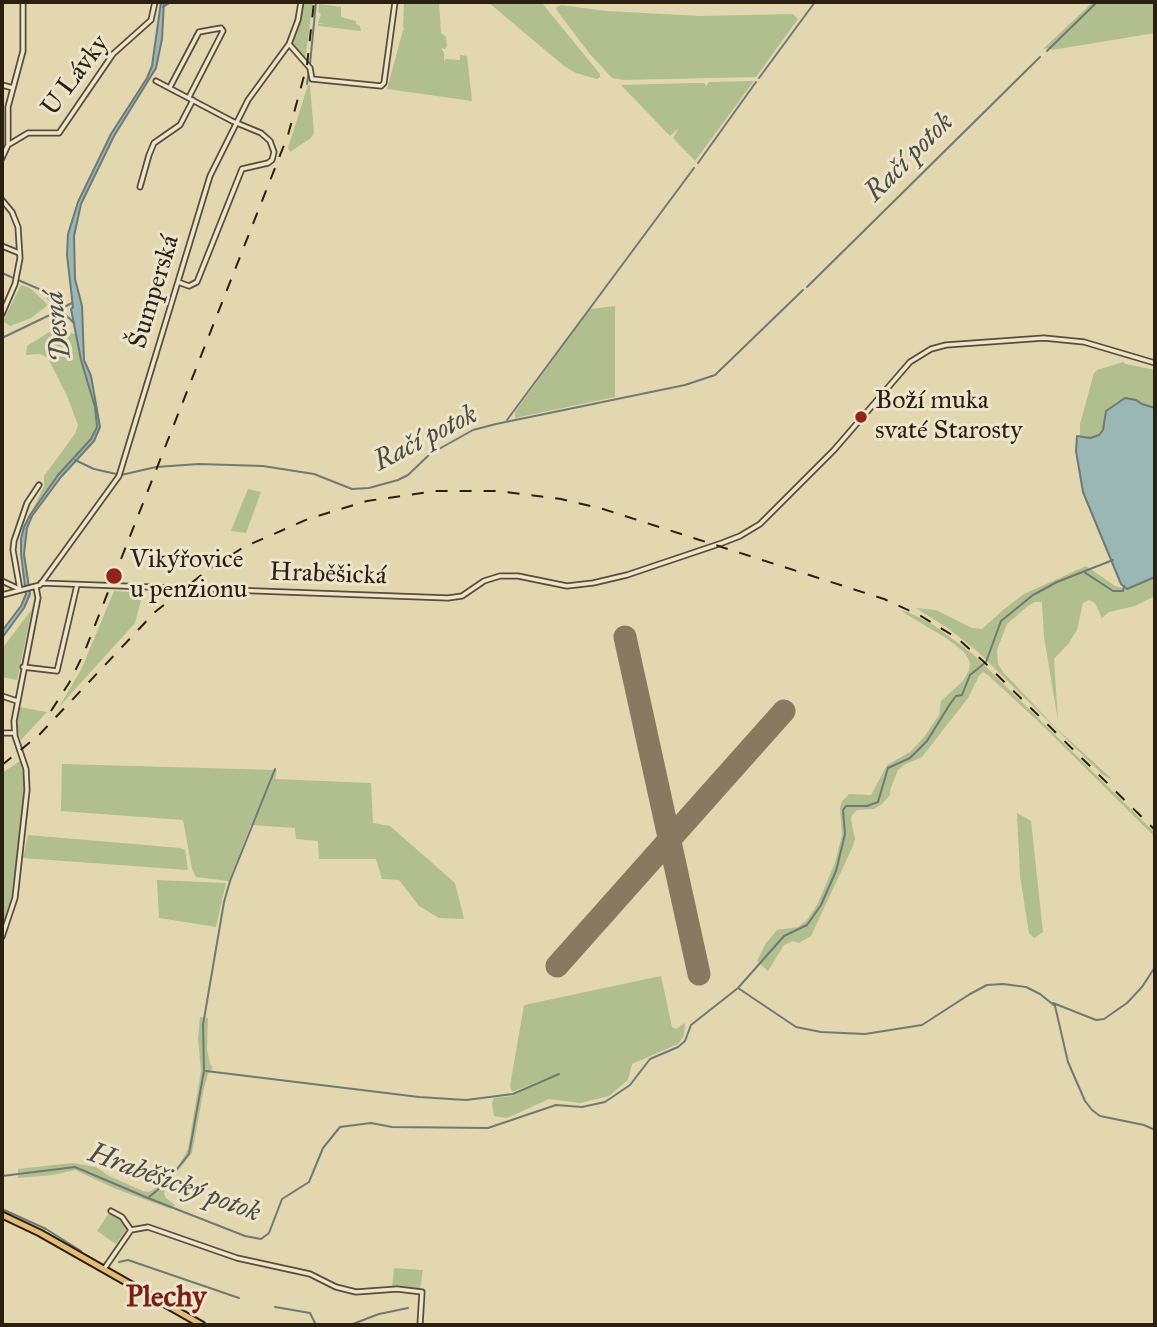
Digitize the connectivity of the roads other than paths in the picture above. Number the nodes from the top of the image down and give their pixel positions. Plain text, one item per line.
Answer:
1 (23, 2) edge
2 (155, 2) edge
3 (301, 2) edge
4 (395, 2) edge
5 (289, 44) junction
6 (156, 81) dead end
7 (2, 85) edge
8 (13, 88) junction
9 (170, 88) junction
10 (191, 99) junction
11 (236, 123) junction
12 (5, 148) edge
13 (2, 158) edge
14 (140, 187) dead end
15 (2, 200) edge
16 (2, 246) edge
17 (19, 253) junction
18 (178, 282) junction
19 (2, 314) edge
20 (1155, 363) edge
21 (40, 485) dead end
22 (2, 581) edge
23 (41, 583) junction
24 (77, 585) junction
25 (34, 588) junction
26 (22, 590) junction
27 (2, 595) edge
28 (22, 668) junction
29 (2, 696) edge
30 (17, 701) junction
31 (2, 733) edge
32 (14, 733) junction
33 (2, 937) edge
34 (111, 1211) dead end
35 (2, 1215) edge
36 (131, 1230) junction
37 (104, 1270) junction
38 (202, 1325) edge
39 (420, 1325) edge

1 - 8 street
2 - 12 street, U Lávky
3 - 5 street, Šumperská
4 - 5 street
5 - 11 street, Šumperská
6 - 9 street
7 - 8 street
8 - 12 street
9 - 10 street
9 - 10 street
10 - 11 street
10 - 14 street
11 - 18 street, Šumperská
11 - 18 street
12 - 13 street
15 - 17 street
16 - 17 street
17 - 19 street
18 - 23 street, Šumperská
20 - 24 street, Hraběšická
21 - 26 street
22 - 26 street
23 - 24 street, Hraběšická
23 - 25 street, Šumperská
24 - 28 street
25 - 26 street
25 - 28 street
26 - 27 street
28 - 30 street
29 - 30 street
30 - 32 street
31 - 32 street
32 - 33 street
34 - 36 street
35 - 37 main road
36 - 37 street
36 - 39 street
37 - 38 main road

